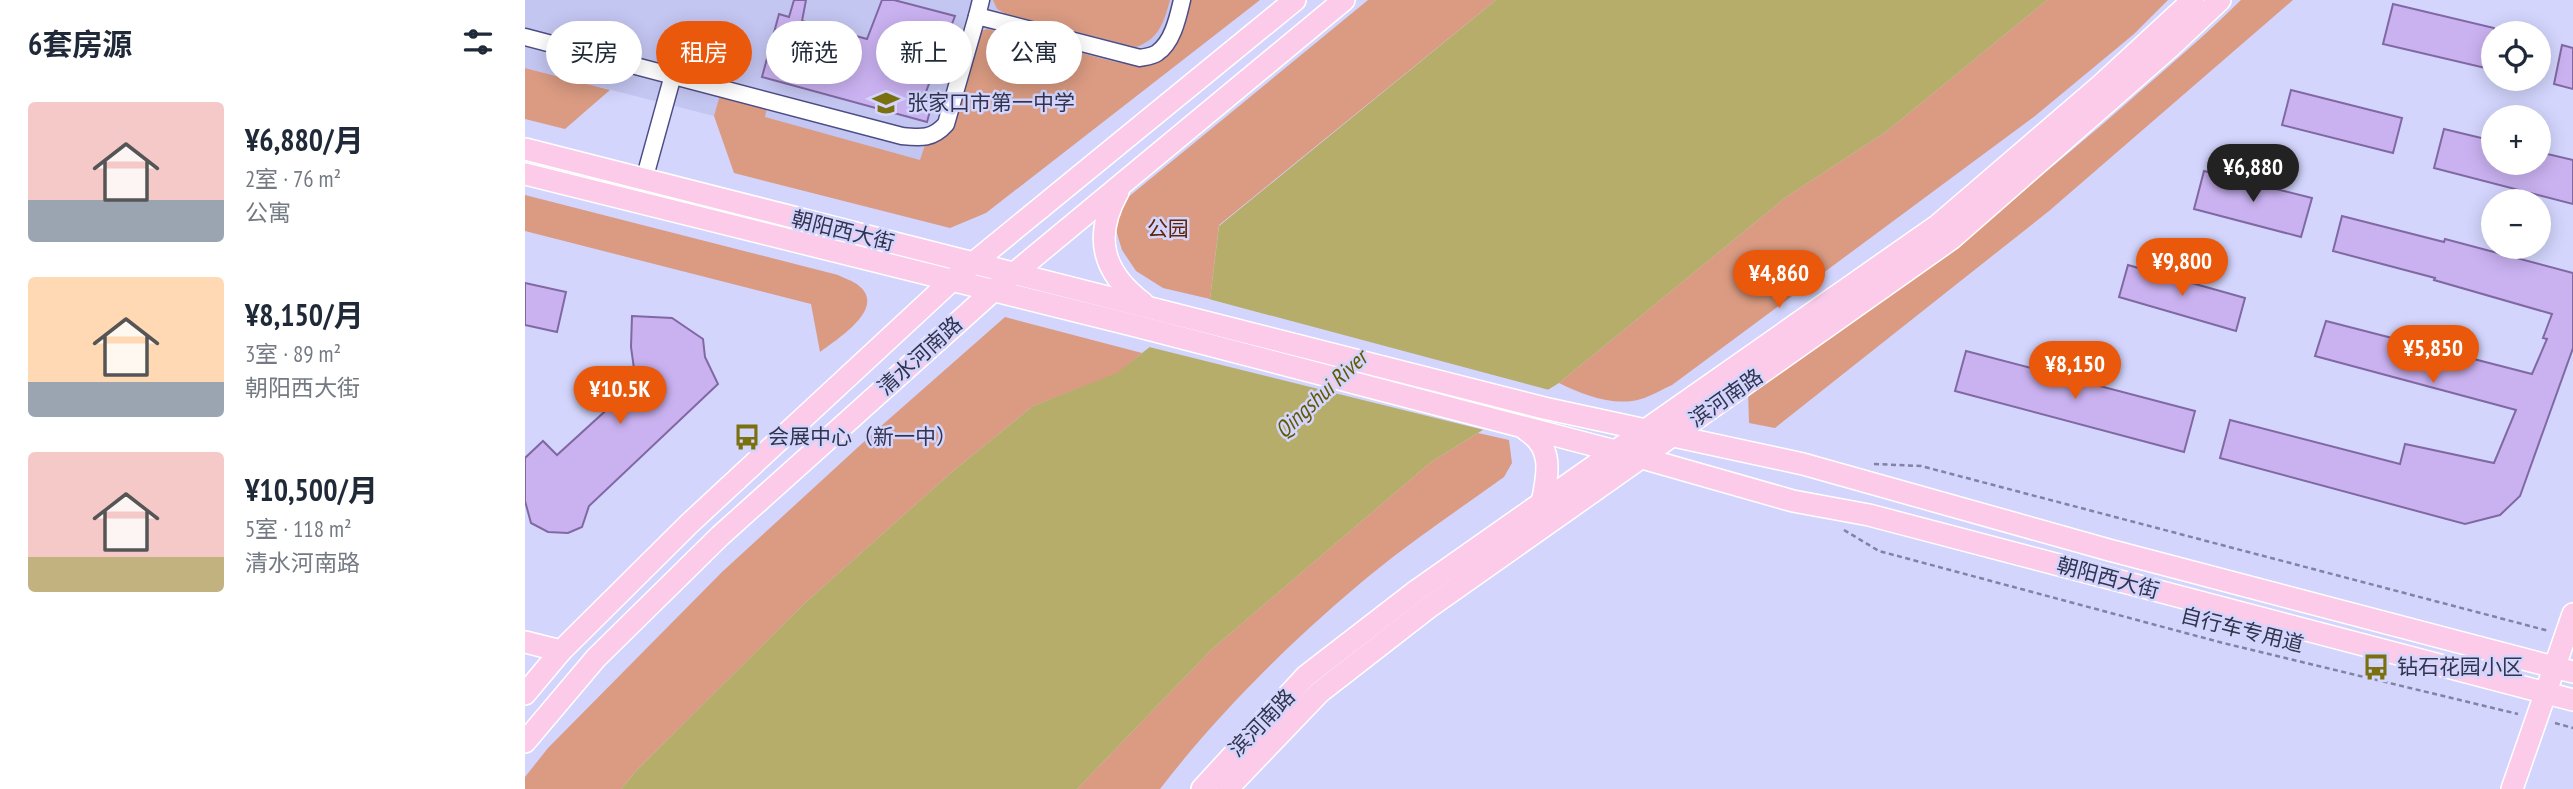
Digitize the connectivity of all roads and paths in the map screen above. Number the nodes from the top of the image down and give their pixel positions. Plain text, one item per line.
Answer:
1 (1182, 0) edge
2 (1295, 0) edge
3 (1344, 0) edge
4 (2193, 0) edge
5 (2220, 0) edge
6 (979, 8) edge
7 (525, 37) edge
8 (656, 71) edge
9 (671, 84) edge
10 (707, 84) edge
11 (525, 149) edge
12 (525, 174) edge
13 (644, 180) junction
14 (1123, 183) junction
15 (972, 264) junction
16 (1015, 273) junction
17 (950, 282) junction
18 (994, 290) junction
19 (1155, 308) junction
20 (1522, 427) junction
21 (1644, 430) junction
22 (1672, 437) junction
23 (1613, 451) junction
24 (1642, 458) junction
25 (1869, 464) dead end
26 (1542, 503) junction
27 (1836, 526) dead end
28 (2573, 614) edge
29 (2565, 635) junction
30 (525, 642) edge
31 (561, 651) junction
32 (2563, 669) edge
33 (2544, 693) junction
34 (525, 694) edge
35 (2573, 700) edge
36 (2534, 718) junction
37 (2573, 728) edge
38 (525, 742) edge
39 (1202, 789) edge
40 (1227, 789) edge
41 (2512, 789) edge

1 - 6 lane
2 - 15 main road, 清水河南路
3 - 14 main road, 清水河南路
4 - 21 main road, 滨河南路
5 - 22 main road, 滨河南路
6 - 10 lane
7 - 8 lane
9 - 13 lane
11 - 13 main road, 朝阳西大街
12 - 17 main road, 朝阳西大街
13 - 15 main road, 朝阳西大街
14 - 16 main road, 清水河南路
14 - 19 main road
15 - 16 main road, 朝阳西大街
15 - 17 main road, 清水河南路
16 - 18 main road, 清水河南路
16 - 19 main road, 朝阳西大街
17 - 18 main road, 朝阳西大街
17 - 31 main road, 清水河南路
18 - 20 main road, 朝阳西大街
18 - 38 main road, 清水河南路
19 - 21 main road, 朝阳西大街
20 - 23 main road, 朝阳西大街
20 - 26 main road
21 - 22 main road, 朝阳西大街
21 - 23 main road, 滨河南路
22 - 24 main road, 滨河南路
22 - 32 main road, 朝阳西大街
23 - 24 main road, 朝阳西大街
23 - 26 main road, 滨河南路
24 - 33 main road, 朝阳西大街
24 - 40 main road, 滨河南路
25 - 29 path
26 - 39 main road, 滨河南路
27 - 36 path, 自行车专用道
28 - 29 main road
29 - 32 main road
30 - 31 main road
31 - 34 main road, 清水河南路
32 - 33 main road
33 - 35 main road, 朝阳西大街
33 - 36 main road
36 - 37 path, 自行车专用道
36 - 41 main road

